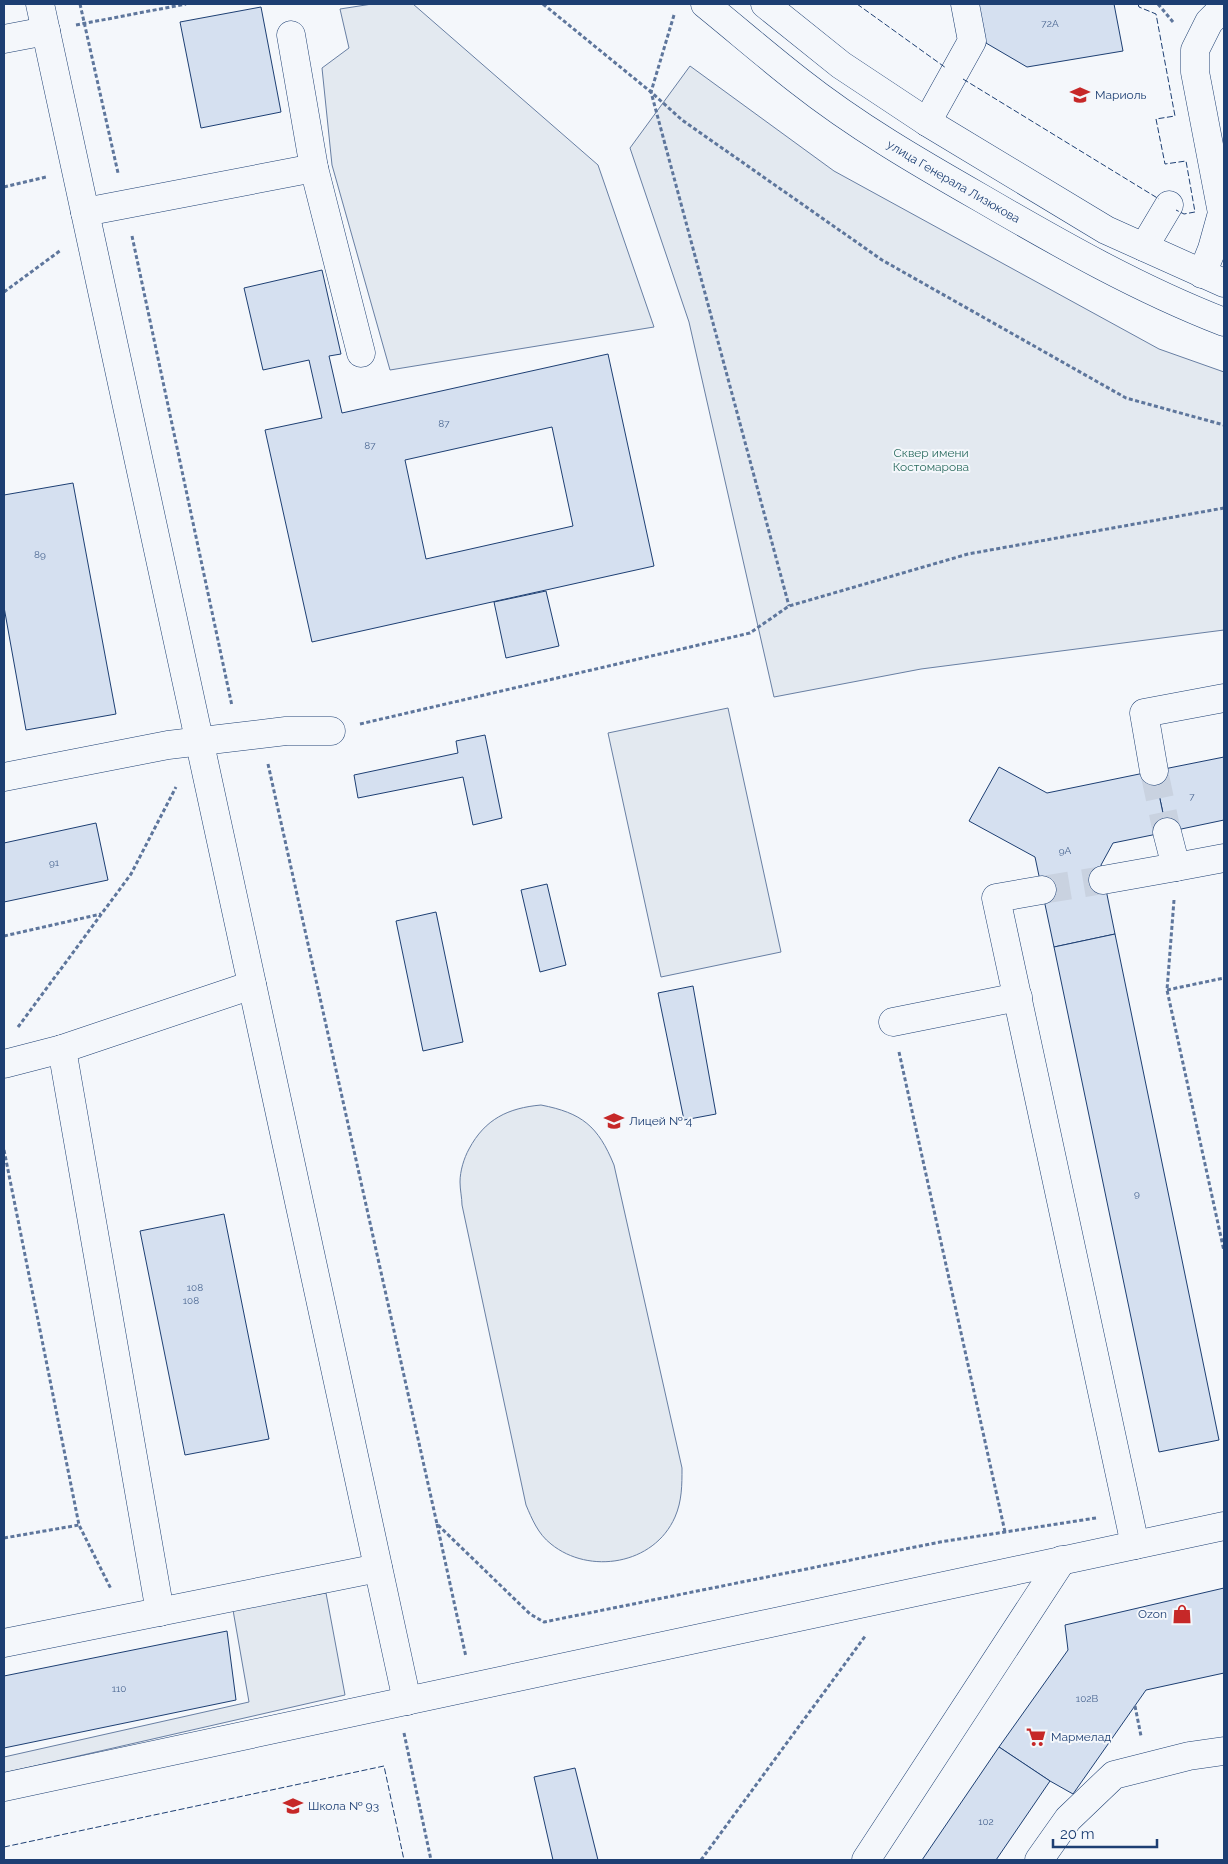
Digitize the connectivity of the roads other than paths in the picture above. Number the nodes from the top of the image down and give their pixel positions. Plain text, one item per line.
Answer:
1 (40, 4) edge
2 (705, 4) edge
3 (765, 4) edge
4 (965, 4) edge
5 (1224, 7) edge
6 (46, 31) junction
7 (291, 35) dead end
8 (4, 39) edge
9 (927, 122) junction
10 (314, 168) junction
11 (1168, 205) dead end
12 (87, 220) junction
13 (1144, 247) junction
14 (1213, 278) edge
15 (1224, 322) edge
16 (361, 353) dead end
17 (1224, 698) edge
18 (331, 731) road end
19 (199, 741) junction
20 (1154, 771) tunnel mouth
21 (4, 777) edge
22 (1167, 832) tunnel mouth
23 (1224, 858) edge
24 (1176, 867) junction
25 (1103, 880) tunnel mouth
26 (1042, 890) tunnel mouth
27 (252, 985) junction
28 (1018, 997) junction
29 (893, 1022) road end
30 (62, 1049) junction
31 (4, 1064) edge
32 (1224, 1526) edge
33 (1135, 1545) junction
34 (1062, 1560) junction
35 (378, 1568) junction
36 (160, 1612) junction
37 (4, 1642) edge
38 (403, 1702) junction
39 (1224, 1751) edge
40 (4, 1787) edge
41 (866, 1860) edge
42 (1039, 1860) edge

1 - 6 street
2 - 15 street, улица Генерала Лизюкова
3 - 9 street
4 - 9 street
5 - 14 street
6 - 8 street
6 - 12 street
7 - 10 street
9 - 13 street
10 - 12 street
10 - 16 street
11 - 13 street
12 - 19 street
13 - 14 street
17 - 20 street
18 - 19 street
19 - 21 street
19 - 27 street
22 - 24 street
23 - 24 street
24 - 25 street
26 - 28 street
27 - 30 street
27 - 35 street
28 - 29 street
28 - 33 street
30 - 31 street
30 - 36 street
32 - 33 street
33 - 34 street
34 - 38 street
34 - 41 street
35 - 36 street
35 - 38 street
36 - 37 street
38 - 40 street
39 - 42 street

